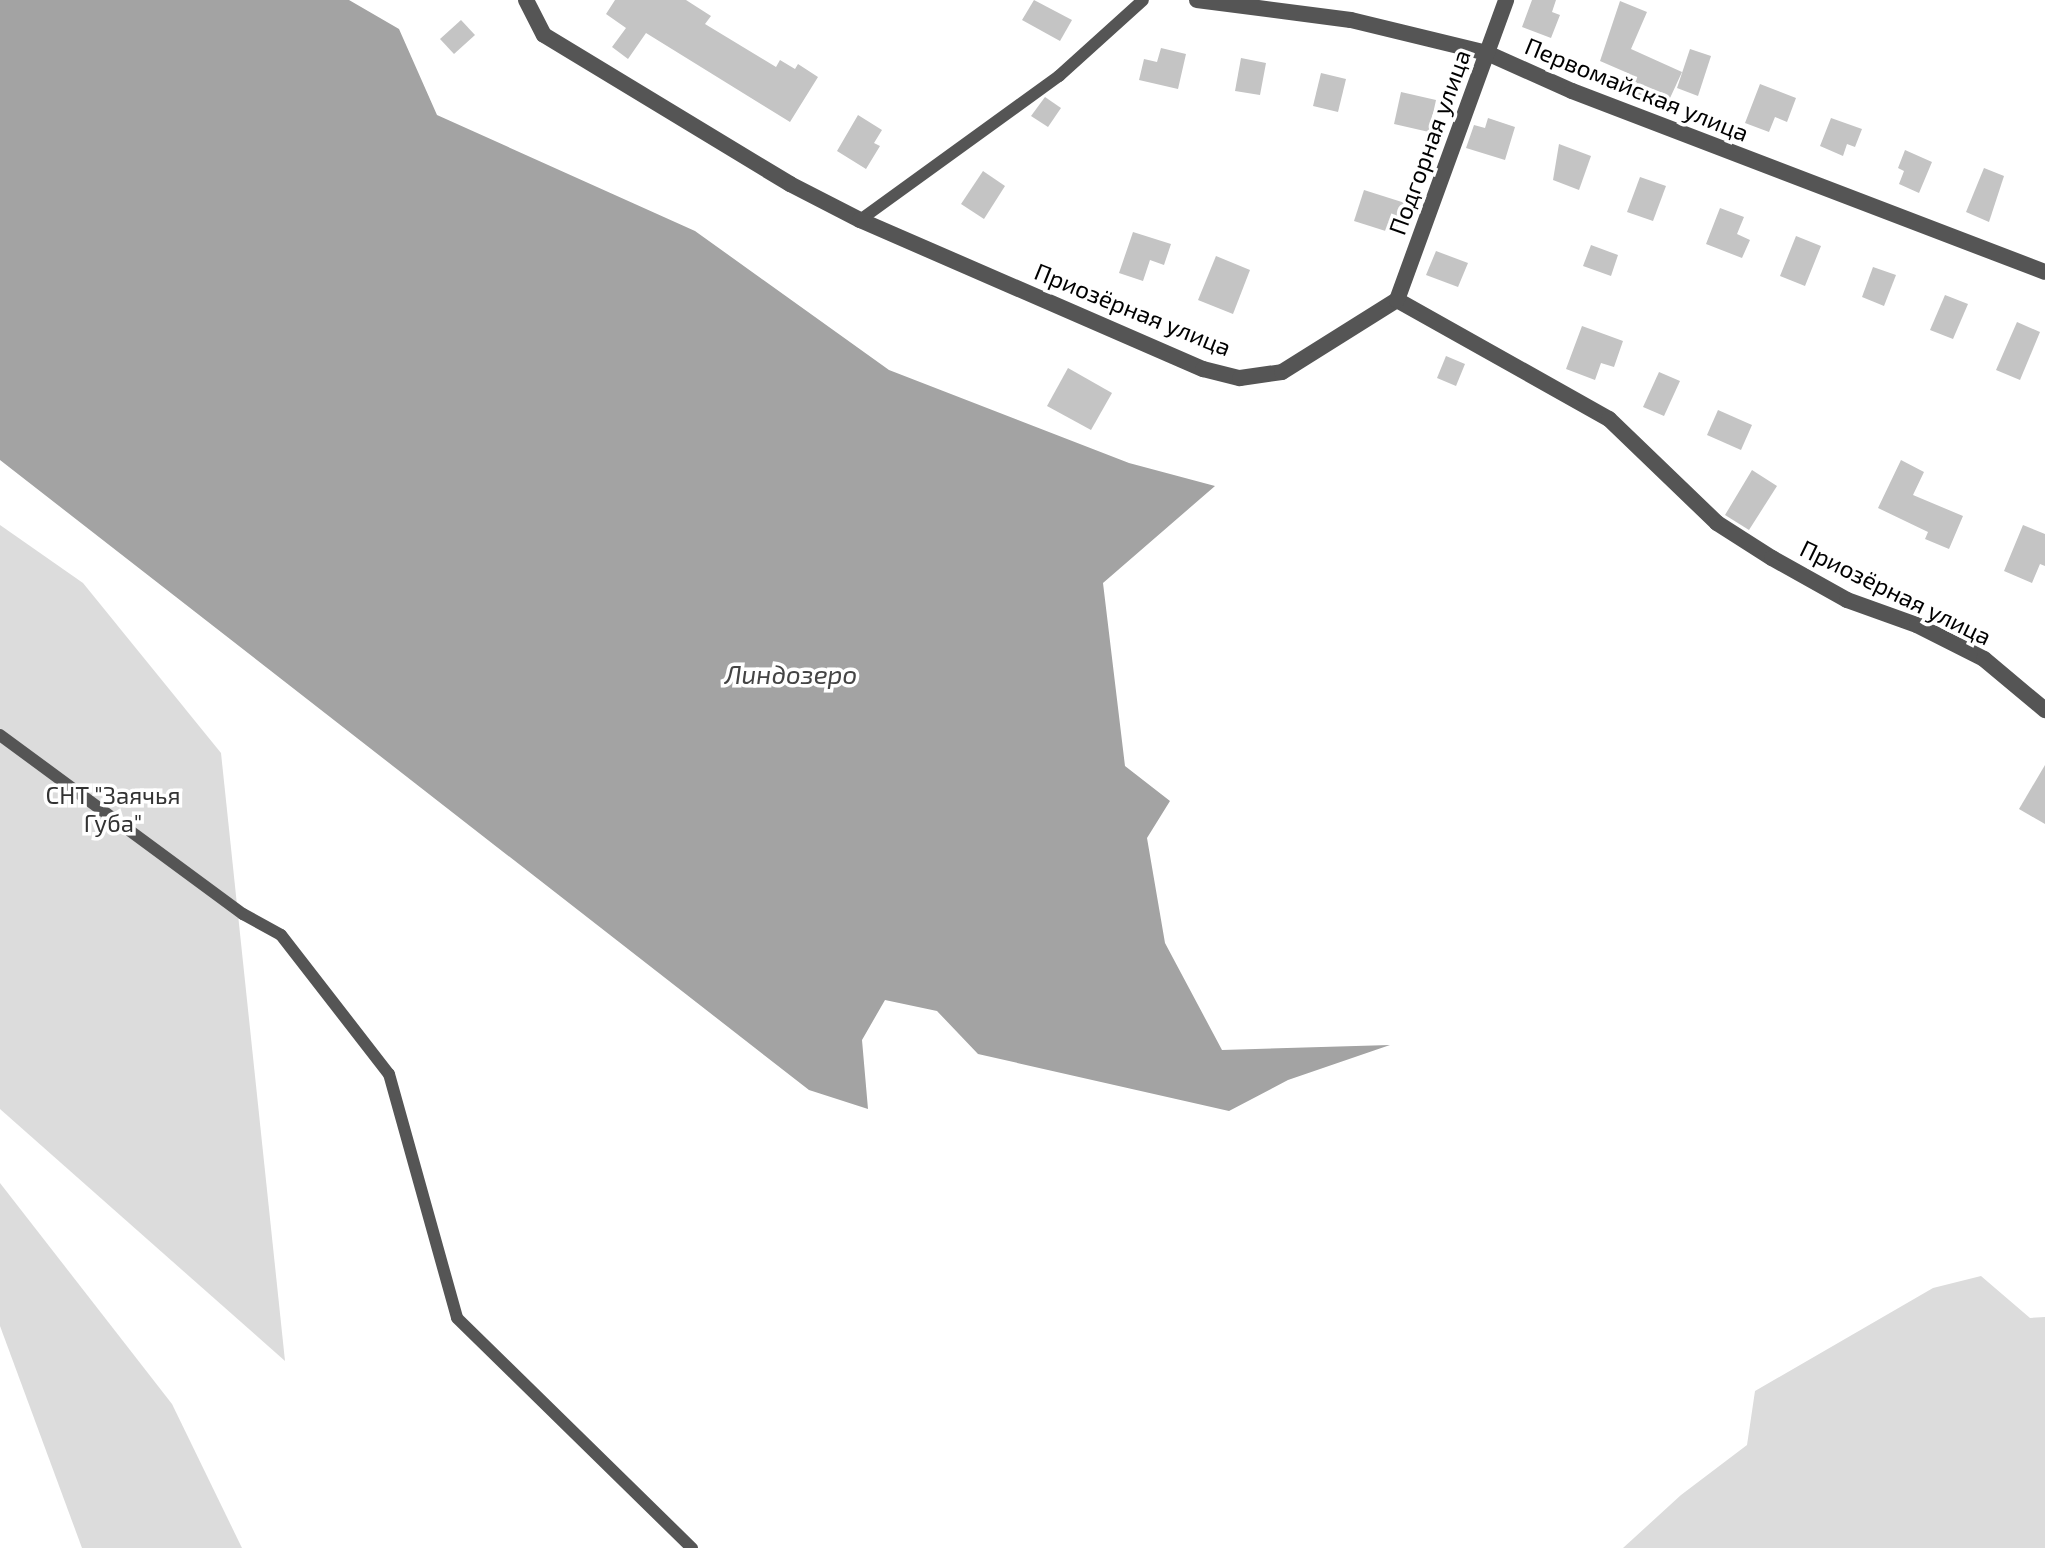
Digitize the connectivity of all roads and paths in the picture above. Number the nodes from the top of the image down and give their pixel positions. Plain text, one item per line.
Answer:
1 (526, 0) edge
2 (1143, 0) edge
3 (1197, 0) edge
4 (1506, 0) edge
5 (1487, 53) junction
6 (860, 220) junction
7 (2045, 272) edge
8 (1397, 300) junction
9 (2045, 710) edge
10 (0, 735) edge
11 (692, 1548) edge

1 - 6 street, Приозёрная улица
2 - 6 lane
3 - 5 street, Первомайская улица
4 - 5 street, Подгорная улица
5 - 7 street, Первомайская улица
5 - 8 street, Подгорная улица
6 - 8 street, Приозёрная улица
8 - 9 street, Приозёрная улица
10 - 11 lane

